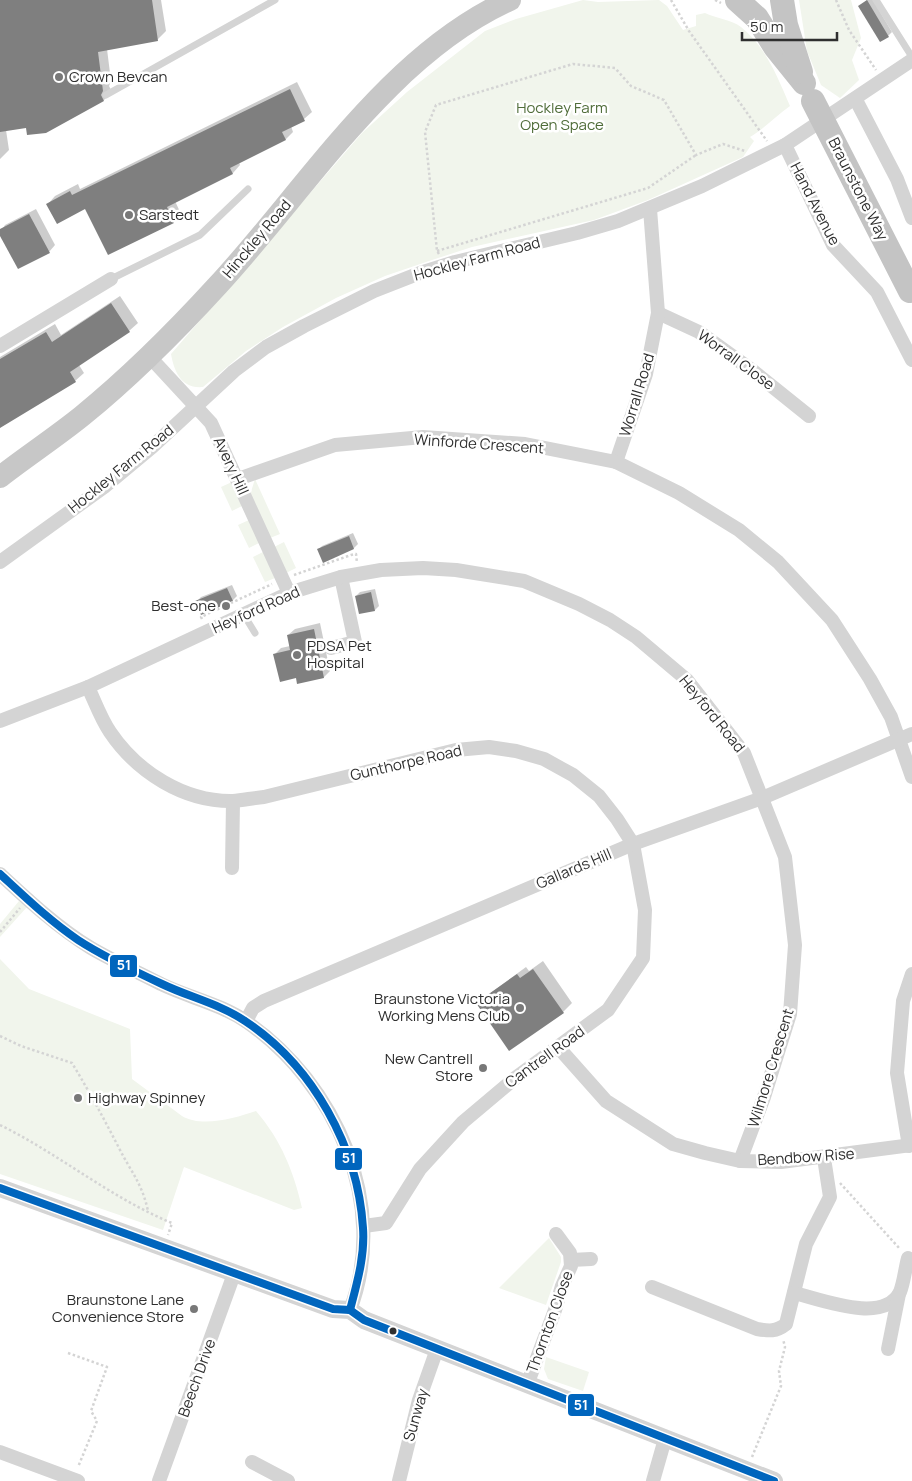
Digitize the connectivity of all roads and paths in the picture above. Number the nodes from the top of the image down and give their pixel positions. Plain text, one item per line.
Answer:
1 (275, 0) edge
2 (510, 0) edge
3 (671, 0) edge
4 (737, 0) edge
5 (782, 0) edge
6 (836, 0) edge
7 (876, 0) edge
8 (912, 59) edge
9 (882, 80) junction
10 (809, 92) junction
11 (106, 95) dead end
12 (856, 100) junction
13 (785, 146) junction
14 (696, 155) junction
15 (751, 156) junction
16 (248, 189) dead end
17 (650, 209) junction
18 (912, 218) edge
19 (437, 251) junction
20 (446, 265) junction
21 (111, 279) joint
22 (911, 293) edge
23 (658, 313) junction
24 (0, 346) edge
25 (148, 355) junction
26 (912, 360) edge
27 (196, 405) junction
28 (809, 416) dead end
29 (616, 462) junction
30 (0, 476) edge
31 (238, 479) junction
32 (356, 556) dead end
33 (0, 562) edge
34 (357, 562) dead end
35 (341, 577) junction
36 (289, 593) junction
37 (244, 615) junction
38 (255, 633) dead end
39 (331, 648) dead end
40 (88, 687) junction
41 (0, 721) edge
42 (906, 737) edge
43 (912, 777) edge
44 (762, 798) junction
45 (233, 801) junction
46 (633, 844) junction
47 (232, 868) dead end
48 (0, 874) edge
49 (27, 899) junction
50 (0, 932) edge
51 (912, 974) edge
52 (246, 1021) junction
53 (0, 1036) edge
54 (558, 1047) junction
55 (0, 1125) edge
56 (910, 1146) edge
57 (824, 1158) junction
58 (740, 1161) junction
59 (828, 1184) junction
60 (0, 1188) edge
61 (148, 1211) junction
62 (172, 1223) dead end
63 (364, 1226) junction
64 (556, 1234) dead end
65 (908, 1258) joint
66 (591, 1259) dead end
67 (571, 1260) junction
68 (234, 1274) junction
69 (652, 1287) dead end
70 (794, 1293) junction
71 (899, 1294) junction
72 (350, 1310) junction
73 (780, 1329) junction
74 (437, 1349) junction
75 (888, 1349) dead end
76 (68, 1353) dead end
77 (527, 1385) junction
78 (665, 1439) junction
79 (0, 1452) edge
80 (252, 1462) dead end
81 (745, 1472) junction
82 (76, 1480) edge
83 (159, 1481) edge
84 (288, 1481) edge
85 (399, 1481) edge
86 (653, 1481) edge
87 (774, 1481) edge

1 - 11 lane
2 - 25 main road, Hinckley Road
3 - 15 path
4 - 10 highway, Braunstone Way
5 - 10 highway, Braunstone Way
6 - 9 path
7 - 8 lane
8 - 9 street, Hockley Farm Road
9 - 12 street, Hockley Farm Road
10 - 22 highway, Braunstone Way, bridge
12 - 13 street, Hockley Farm Road
12 - 18 street
13 - 15 street, Hockley Farm Road
13 - 26 street, Hand Avenue
14 - 15 path
14 - 19 path
14 - 19 path
15 - 17 street, Hockley Farm Road
16 - 21 lane
17 - 20 street, Hockley Farm Road
17 - 23 street, Worrall Road
19 - 20 path
20 - 27 street, Hockley Farm Road
21 - 24 street
23 - 28 street, Worrall Close
23 - 29 street, Worrall Road
25 - 27 street, Avery Hill
25 - 30 main road, Hinckley Road
27 - 31 street, Avery Hill
27 - 33 street, Hockley Farm Road
29 - 31 street, Winforde Crescent
29 - 42 street, Winforde Crescent
31 - 36 street, Avery Hill
32 - 34 path
35 - 36 street, Heyford Road
35 - 39 street
35 - 44 street, Heyford Road
36 - 37 street, Heyford Road
37 - 38 lane
37 - 40 street, Heyford Road
40 - 41 street, Heyford Road
40 - 45 street, Gunthorpe Road
42 - 43 street, Winforde Crescent
42 - 44 street, Gallards Hill
44 - 46 street, Gallards Hill
44 - 58 street, Wilmore Crescent
45 - 46 street, Gunthorpe Road
45 - 47 street
46 - 52 street, Gallards Hill
46 - 54 street, Cantrell Road
48 - 49 street
49 - 50 path
49 - 52 street
51 - 56 street
52 - 63 street
53 - 61 path
54 - 58 street, Bendbow Rise
54 - 63 street, Cantrell Road
55 - 61 path
56 - 57 street, Bendbow Rise
57 - 58 street, Bendbow Rise
57 - 59 street
59 - 65 path
59 - 70 street
60 - 68 street
61 - 62 path
63 - 72 street
64 - 67 street, Thornton Close
65 - 71 street
66 - 67 street
67 - 77 street, Thornton Close
68 - 72 street
68 - 83 street, Beech Drive
69 - 73 street
70 - 71 street
70 - 73 street
71 - 75 street
72 - 74 street
73 - 81 path
74 - 77 street
74 - 85 street, Sunway
76 - 82 path
77 - 78 street
78 - 81 street
78 - 86 street
79 - 82 street
80 - 84 street
81 - 87 street

